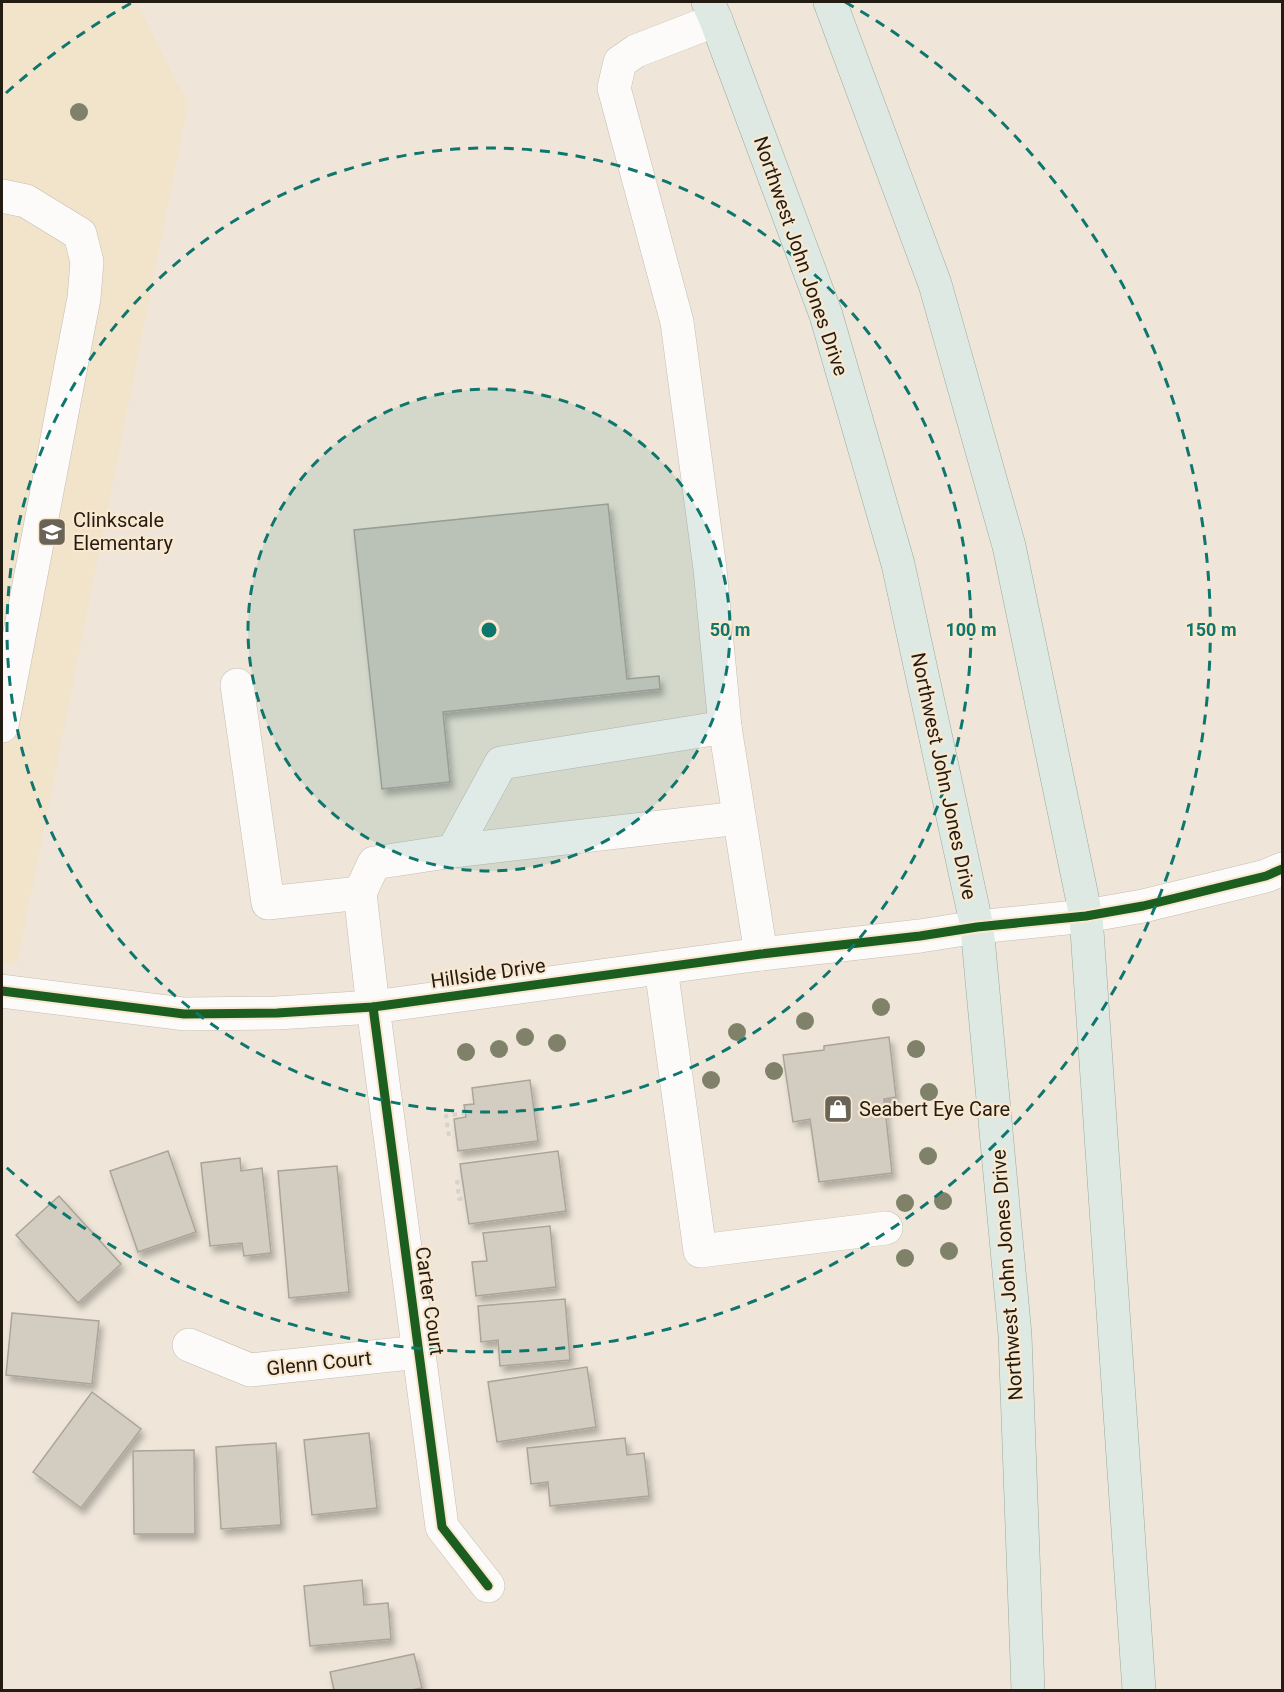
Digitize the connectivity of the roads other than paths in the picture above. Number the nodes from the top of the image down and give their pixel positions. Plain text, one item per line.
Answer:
1 (830, 2) edge
2 (712, 11) edge
3 (2, 196) edge
4 (237, 685) dead end
5 (2, 726) edge
6 (725, 727) junction
7 (739, 818) junction
8 (453, 851) junction
9 (1282, 869) edge
10 (360, 893) junction
11 (1086, 916) junction
12 (977, 927) junction
13 (761, 954) junction
14 (661, 968) junction
15 (2, 991) edge
16 (373, 1007) junction
17 (886, 1228) dead end
18 (189, 1345) dead end
19 (419, 1352) junction
20 (488, 1586) dead end
21 (1027, 1676) edge
22 (1139, 1690) edge

1 - 11 main road
2 - 6 street
2 - 12 main road, Northwest John Jones Drive
3 - 5 street
4 - 10 street
6 - 7 street
6 - 8 street
7 - 8 street
7 - 13 street
8 - 10 street
9 - 11 street, Hillside Drive
10 - 16 street, Carter Court
11 - 12 street, Hillside Drive
11 - 22 main road
12 - 13 street, Hillside Drive
12 - 21 main road, Northwest John Jones Drive
13 - 14 street, Hillside Drive
14 - 16 street, Hillside Drive
14 - 17 street
15 - 16 street, Hillside Drive
16 - 19 street, Carter Court
18 - 19 street, Glenn Court
19 - 20 street, Carter Court

